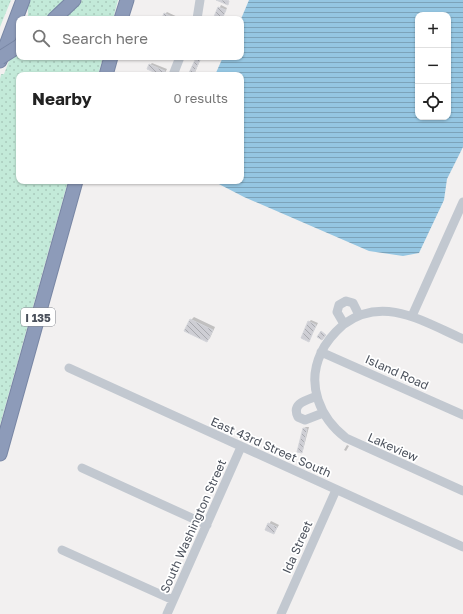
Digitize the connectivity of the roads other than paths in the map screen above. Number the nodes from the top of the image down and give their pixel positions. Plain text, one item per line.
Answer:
1 (23, 0) edge
2 (74, 0) edge
3 (126, 0) edge
4 (200, 0) edge
5 (17, 16) edge
6 (57, 16) edge
7 (122, 16) edge
8 (197, 16) edge
9 (16, 19) edge
10 (16, 48) edge
11 (0, 58) edge
12 (110, 60) edge
13 (179, 60) edge
14 (0, 61) edge
15 (107, 72) edge
16 (173, 72) edge
17 (75, 184) edge
18 (463, 202) edge
19 (359, 315) junction
20 (412, 316) junction
21 (344, 324) junction
22 (463, 339) edge
23 (321, 352) junction
24 (69, 368) dead end
25 (317, 396) junction
26 (323, 413) junction
27 (463, 415) edge
28 (241, 447) junction
29 (0, 454) edge
30 (82, 468) dead end
31 (336, 490) junction
32 (463, 491) edge
33 (206, 525) junction
34 (463, 547) edge
35 (62, 550) dead end
36 (173, 600) junction
37 (167, 614) edge
38 (281, 614) edge

1 - 5 highway
2 - 6 highway
3 - 7 highway
4 - 8 street
9 - 14 highway
10 - 11 highway, bridge
12 - 15 highway
13 - 16 street
17 - 29 highway, I 135
18 - 20 street
19 - 20 street, Lakeview
19 - 21 street, Lakeview
19 - 21 street
20 - 22 street, Lakeview
21 - 23 street, Lakeview
23 - 25 street, Lakeview
23 - 27 street, Island Road
24 - 28 street, East 43rd Street South
25 - 26 street, Lakeview
25 - 26 street
26 - 32 street, Lakeview
28 - 31 street, East 43rd Street South
28 - 33 street, South Washington Street
30 - 33 street
31 - 34 street, East 43rd Street South
31 - 38 street, Ida Street
33 - 36 street, South Washington Street
35 - 36 street
36 - 37 street, South Washington Street

